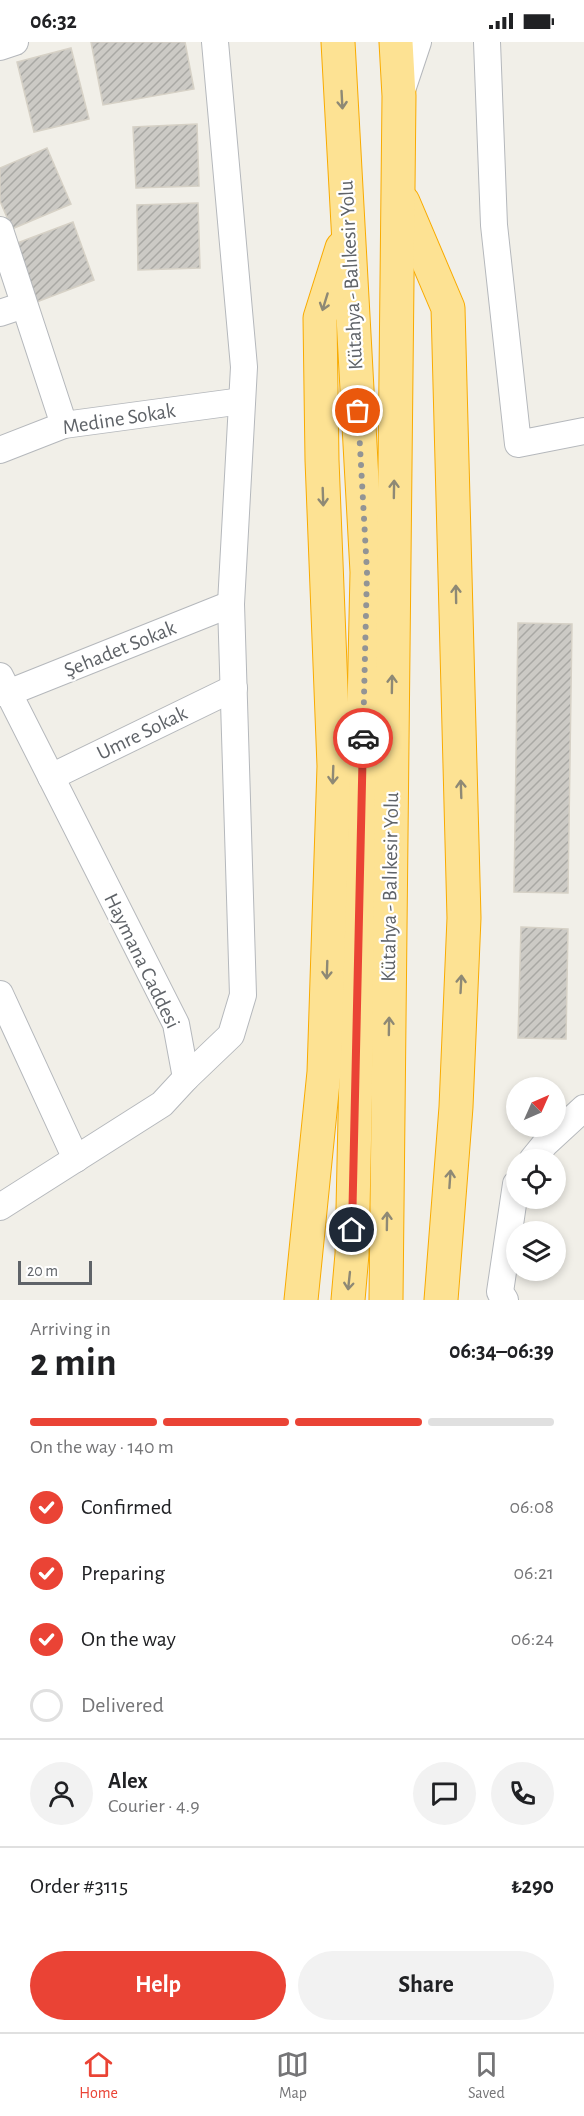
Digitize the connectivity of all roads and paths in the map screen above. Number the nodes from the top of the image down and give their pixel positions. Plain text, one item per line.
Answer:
1 (15, 42) edge
2 (215, 42) edge
3 (338, 42) edge
4 (396, 42) edge
5 (418, 42) edge
6 (487, 42) edge
7 (0, 47) edge
8 (399, 96) junction
9 (397, 190) junction
10 (348, 226) junction
11 (0, 230) edge
12 (24, 304) junction
13 (0, 313) edge
14 (242, 401) junction
15 (64, 425) junction
16 (584, 430) edge
17 (0, 450) edge
18 (231, 604) junction
19 (3, 687) edge
20 (234, 688) junction
21 (51, 777) junction
22 (0, 994) edge
23 (186, 1078) junction
24 (584, 1108) edge
25 (541, 1149) edge
26 (76, 1159) junction
27 (0, 1207) edge
28 (512, 1209) edge
29 (301, 1300) edge
30 (348, 1300) edge
31 (386, 1300) edge
32 (441, 1300) edge
33 (505, 1300) edge

1 - 7 street
2 - 14 street
3 -> 10 highway, Kütahya - Balıkesir Yolu
4 - 8 highway, Kütahya - Balıkesir Yolu
5 - 8 street
6 - 16 street
8 - 9 highway, Kütahya - Balıkesir Yolu
31 -> 9 highway, Kütahya - Balıkesir Yolu
32 -> 9 highway
10 -> 29 highway
10 -> 30 highway, Kütahya - Balıkesir Yolu
11 - 12 street
12 - 13 street
12 - 15 street
14 - 15 street, Medine Sokak
14 - 18 street
15 - 17 street, Medine Sokak
18 - 19 street, Şehadet Sokak
18 - 20 street
19 - 21 street, Haymana Caddesi
20 - 21 street, Umre Sokak
20 - 23 street
21 - 23 street, Haymana Caddesi
22 - 26 street
23 - 26 street
24 - 25 street
26 - 27 street
28 - 33 street

